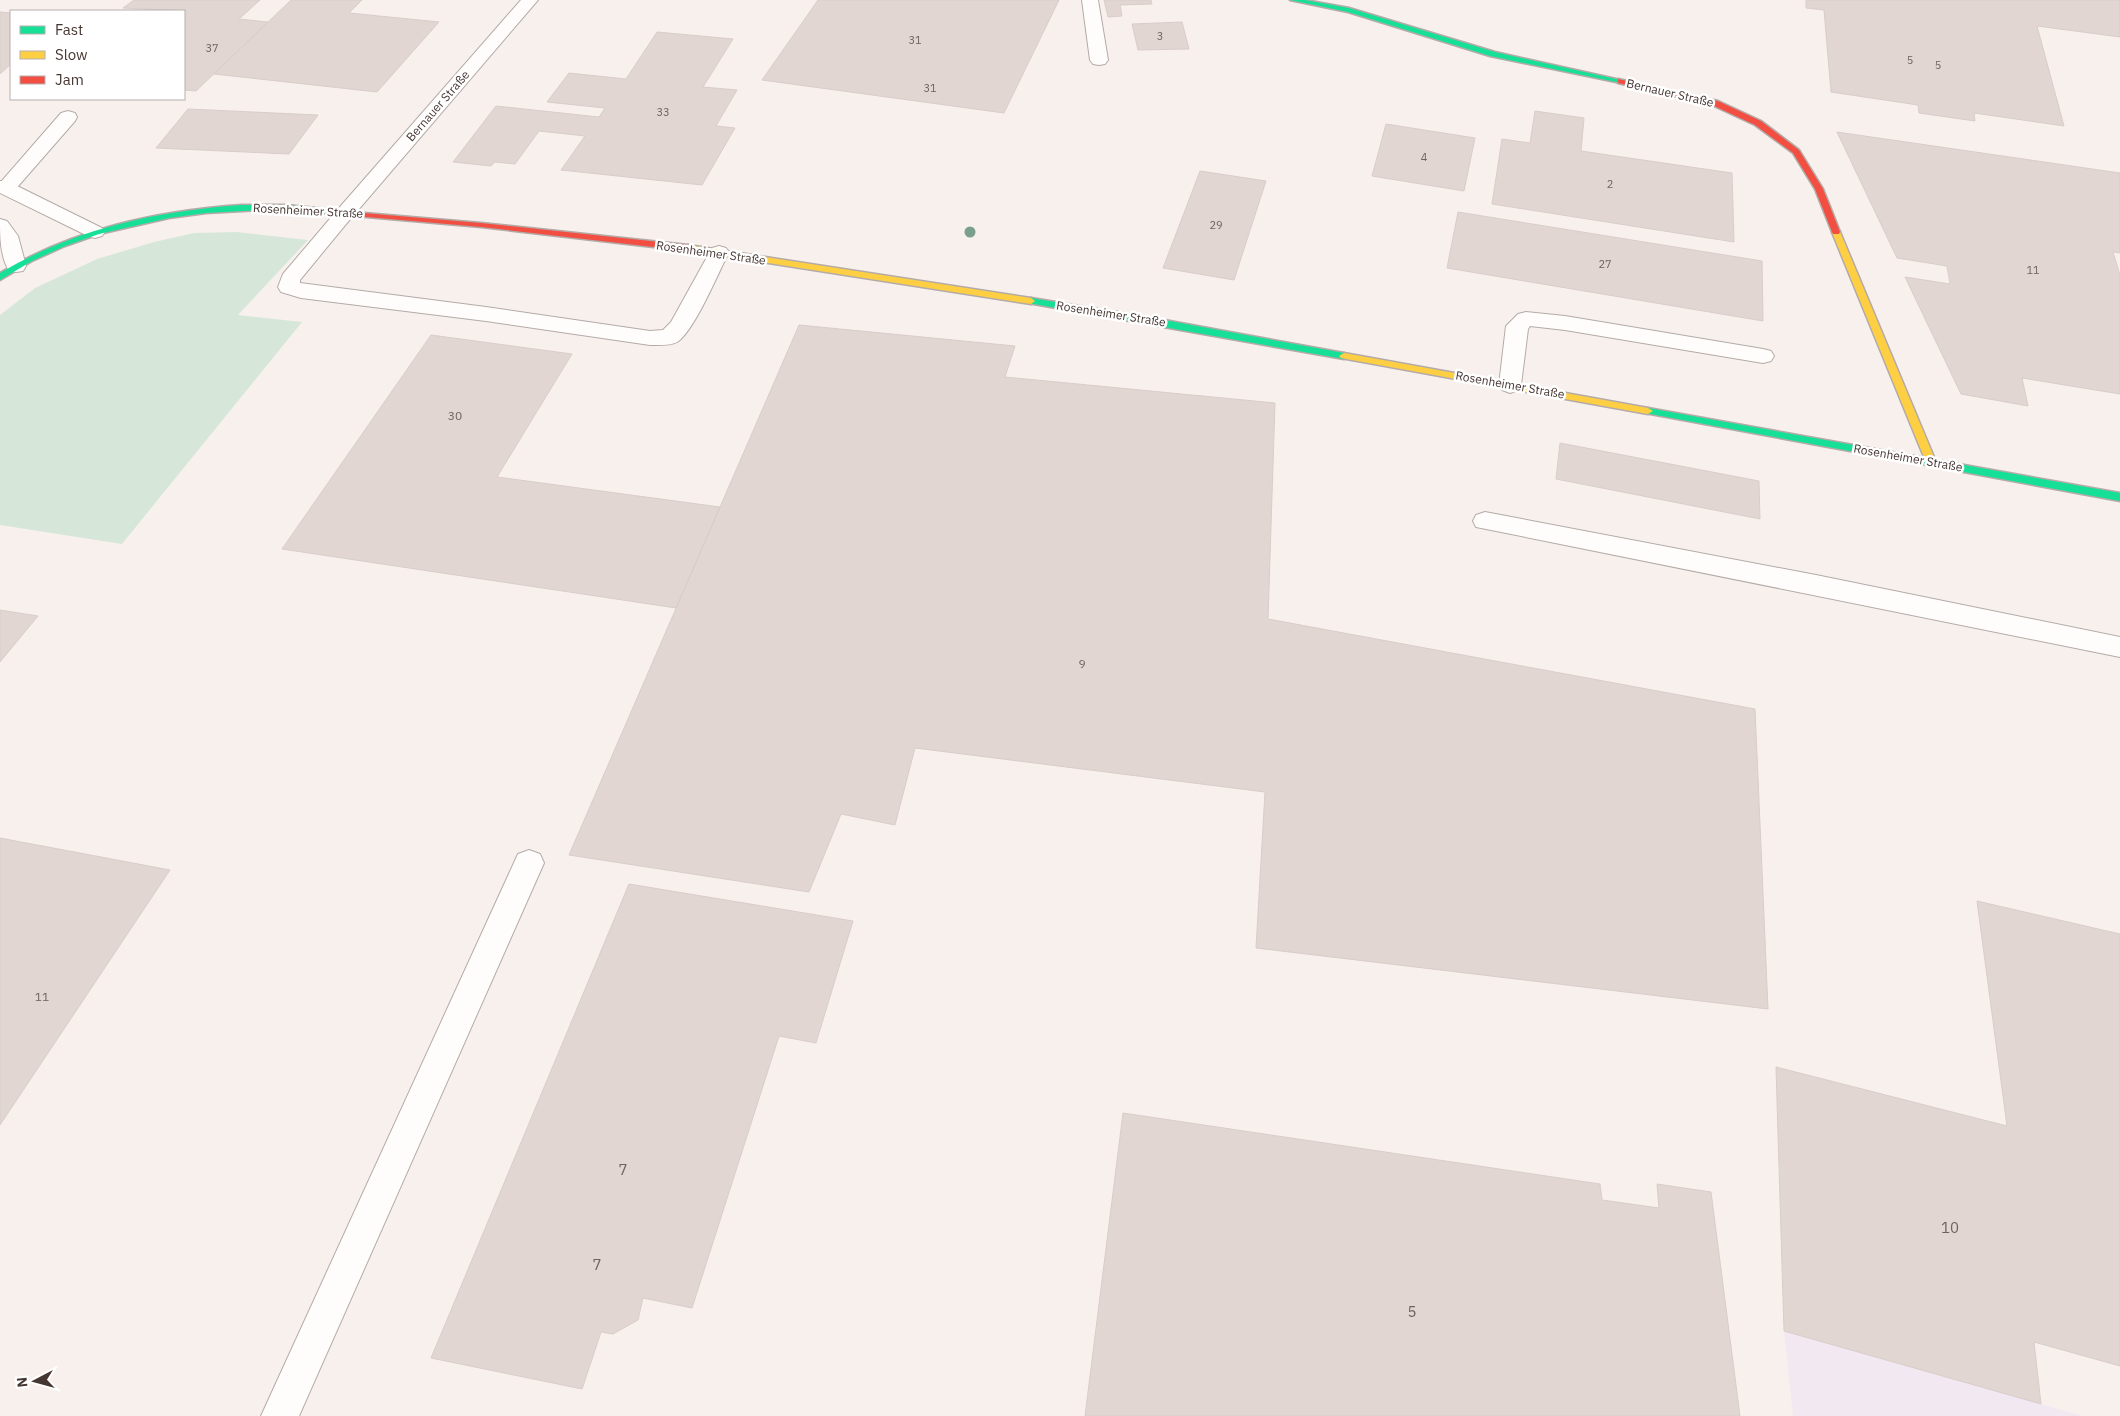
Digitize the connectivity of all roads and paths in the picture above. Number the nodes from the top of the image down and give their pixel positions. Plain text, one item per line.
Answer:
1 (530, 0) edge
2 (1090, 0) edge
3 (1293, 0) edge
4 (1099, 60) dead end
5 (68, 116) dead end
6 (3, 188) edge
7 (346, 212) junction
8 (0, 225) edge
9 (95, 232) junction
10 (719, 252) junction
11 (8, 272) edge
12 (1763, 356) dead end
13 (1510, 385) junction
14 (1931, 462) junction
15 (2120, 497) edge
16 (1485, 521) dead end
17 (2120, 647) edge
18 (529, 863) dead end
19 (280, 1416) edge

1 - 7 street, Bernauer Straße
2 - 4 street
3 - 14 street, Bernauer Straße
5 - 6 street
6 - 9 street
7 - 9 street, Rosenheimer Straße
7 - 10 street, Rosenheimer Straße
7 - 10 street, Bernauer Straße
8 - 11 street
9 - 11 street, Rosenheimer Straße
10 - 13 street, Rosenheimer Straße
12 - 13 street
13 - 14 street, Rosenheimer Straße
14 - 15 street, Rosenheimer Straße
16 - 17 street
18 - 19 street

